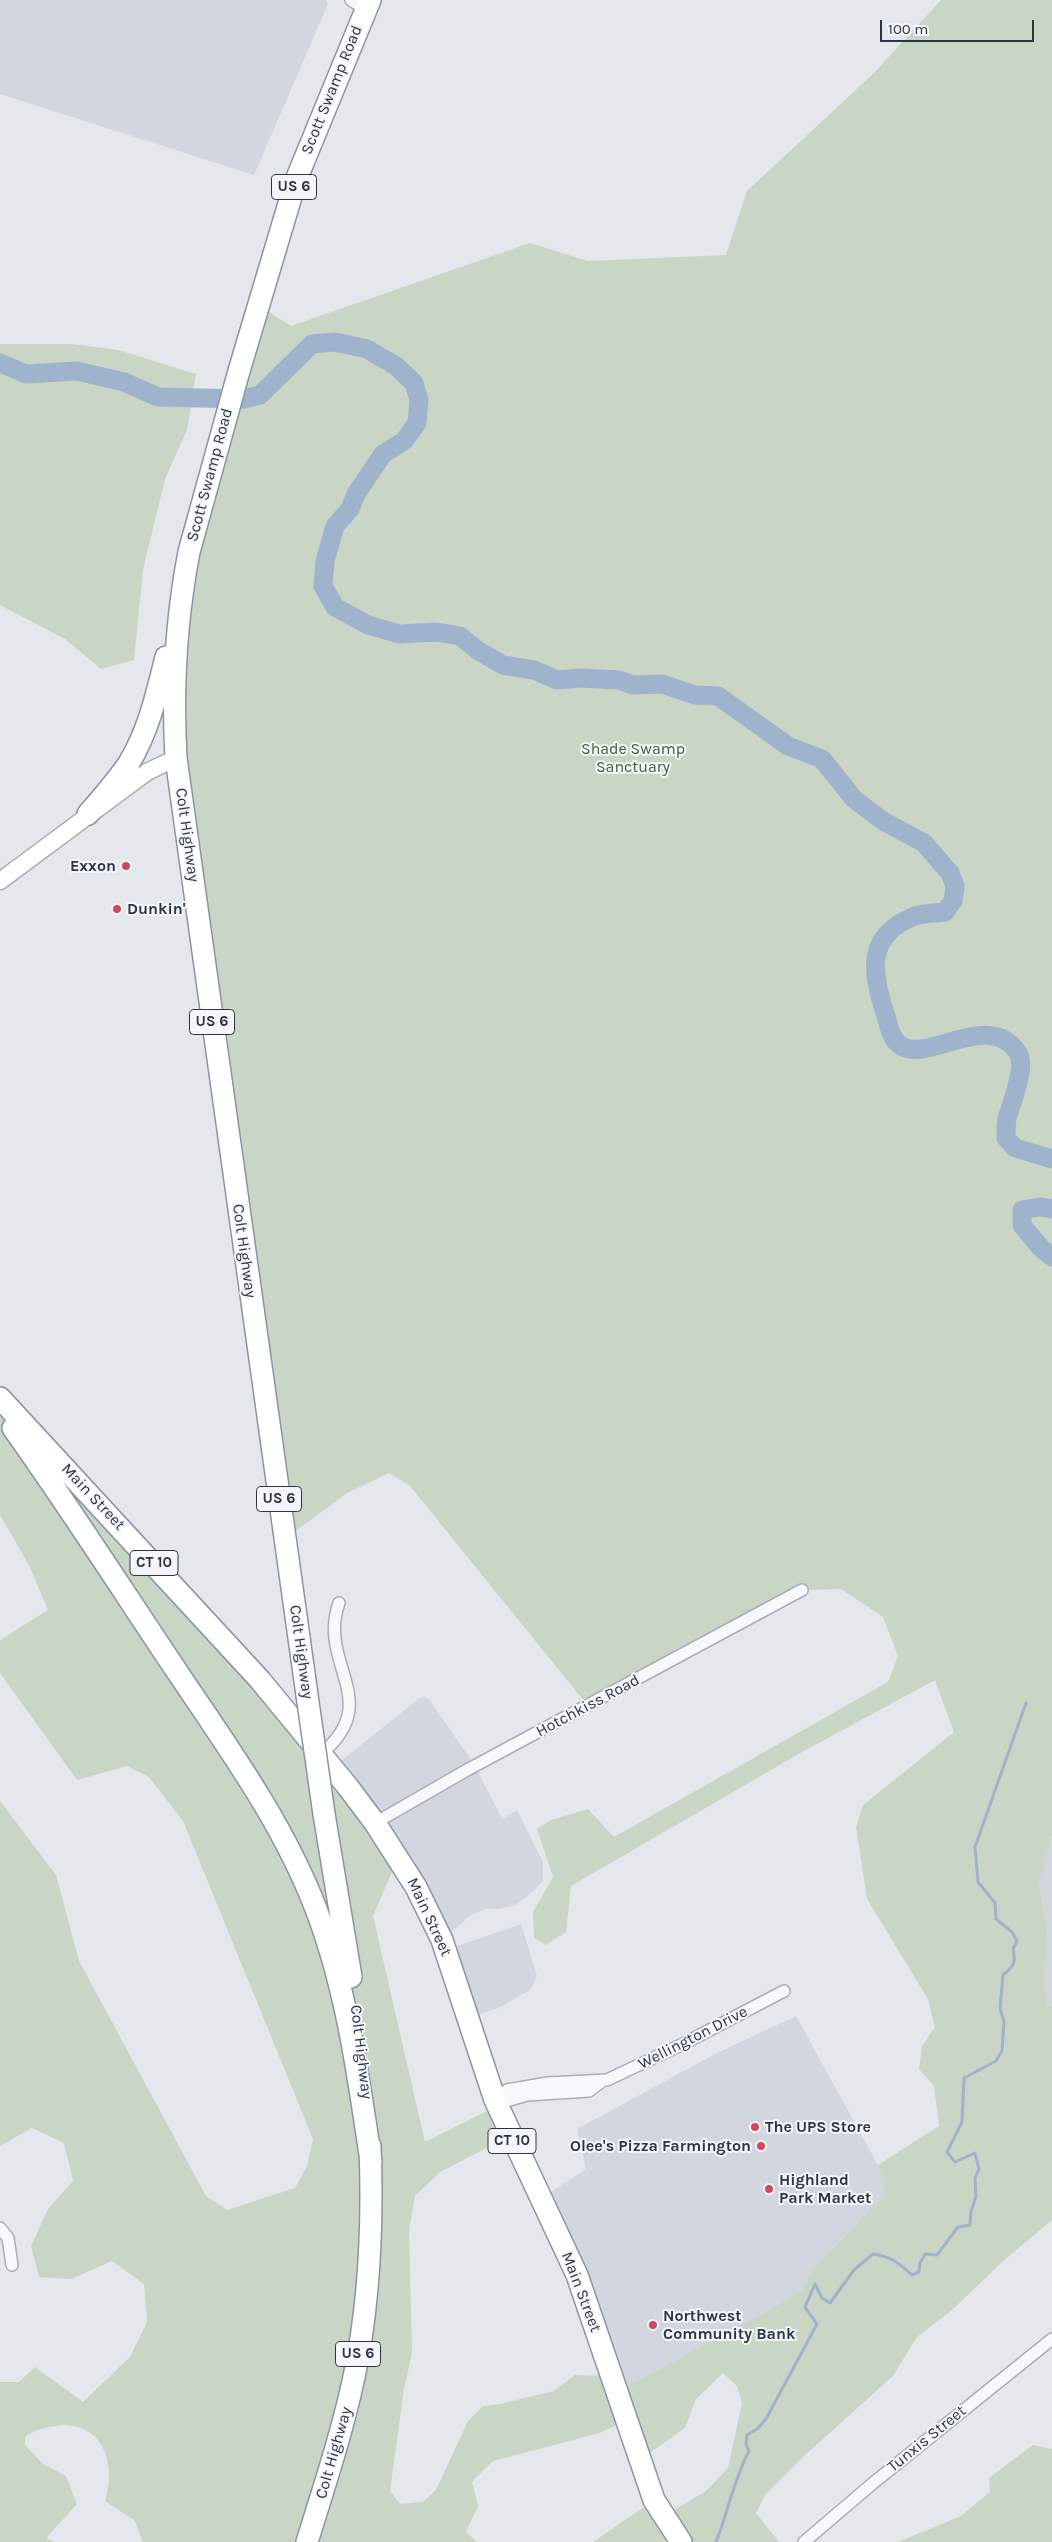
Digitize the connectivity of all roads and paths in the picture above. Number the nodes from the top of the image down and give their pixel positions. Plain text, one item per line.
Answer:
1 (362, 3) edge
2 (182, 591) junction
3 (176, 758) junction
4 (88, 814) junction
5 (0, 881) edge
6 (0, 1398) edge
7 (0, 1409) edge
8 (802, 1590) dead end
9 (339, 1603) dead end
10 (321, 1754) junction
11 (375, 1824) junction
12 (784, 1991) dead end
13 (494, 2100) junction
14 (371, 2160) junction
15 (0, 2228) edge
16 (12, 2265) dead end
17 (1052, 2339) edge
18 (307, 2542) edge
19 (680, 2542) edge
20 (804, 2542) edge

1 - 2 highway, Scott Swamp Road / US 6
2 - 3 highway, Scott Swamp Road / US 6
2 - 4 highway
3 - 4 main road
3 - 14 highway, Colt Highway / US 6, bridge
4 - 5 main road
6 - 10 highway, Main Street / CT 10
7 - 14 highway
8 - 11 street, Hotchkiss Road
9 - 10 street
10 - 11 highway, Main Street / CT 10
11 - 13 highway, Main Street / CT 10
12 - 13 street, Wellington Drive
13 - 19 highway, Main Street / CT 10
14 - 18 highway, Colt Highway / US 6
15 - 16 street
17 - 20 street, Tunxis Street

